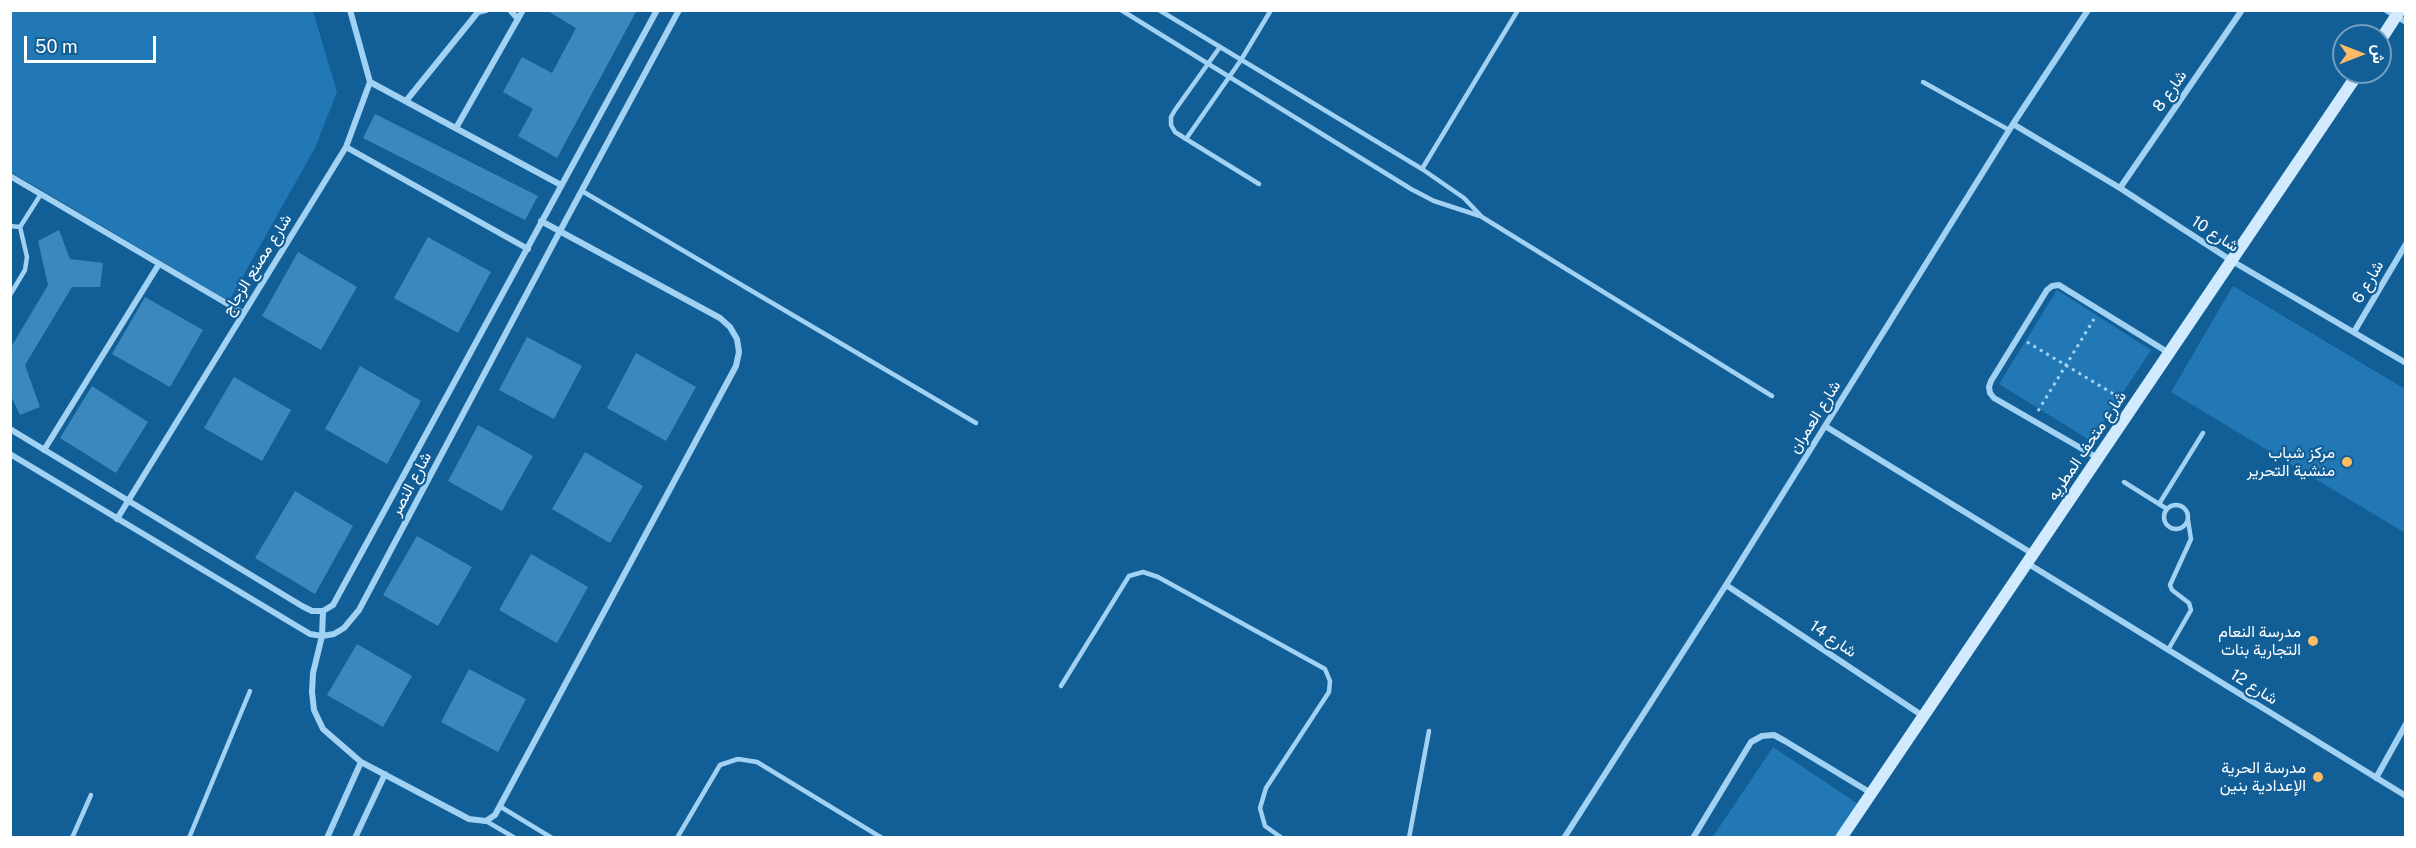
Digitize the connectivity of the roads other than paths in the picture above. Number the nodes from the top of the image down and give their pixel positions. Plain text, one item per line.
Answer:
1 (350, 10) edge
2 (486, 10) edge
3 (510, 10) edge
4 (523, 10) edge
5 (657, 10) edge
6 (679, 10) edge
7 (1121, 10) edge
8 (1159, 10) edge
9 (1271, 10) edge
10 (1518, 10) edge
11 (2088, 10) edge
12 (2242, 10) edge
13 (518, 19) junction
14 (1220, 47) junction
15 (1241, 60) junction
16 (1208, 64) junction
17 (1229, 78) junction
18 (370, 82) junction
19 (1923, 82) dead end
20 (2351, 84) edge
21 (406, 101) junction
22 (2011, 127) junction
23 (456, 128) junction
24 (1186, 139) junction
25 (346, 147) junction
26 (1422, 169) junction
27 (10, 176) edge
28 (1259, 184) dead end
29 (561, 185) junction
30 (2120, 188) junction
31 (582, 191) junction
32 (41, 194) junction
33 (1482, 217) junction
34 (541, 221) junction
35 (10, 226) edge
36 (20, 227) junction
37 (560, 231) junction
38 (2406, 244) edge
39 (528, 249) junction
40 (2232, 261) junction
41 (159, 264) junction
42 (10, 295) edge
43 (243, 314) junction
44 (2354, 333) junction
45 (2170, 353) junction
46 (2406, 363) edge
47 (1772, 396) dead end
48 (976, 423) dead end
49 (1825, 426) junction
50 (10, 429) edge
51 (2204, 433) dead end
52 (44, 450) junction
53 (10, 454) edge
54 (2098, 459) junction
55 (2124, 482) dead end
56 (128, 502) junction
57 (2159, 504) junction
58 (2167, 509) junction
59 (117, 519) junction
60 (2188, 520) junction
61 (2030, 559) junction
62 (1726, 585) junction
63 (323, 611) junction
64 (322, 636) junction
65 (2168, 650) junction
66 (1061, 686) dead end
67 (250, 691) dead end
68 (1924, 716) junction
69 (2406, 724) edge
70 (1429, 731) dead end
71 (361, 762) junction
72 (386, 774) junction
73 (2376, 778) junction
74 (1871, 793) junction
75 (91, 795) dead end
76 (2406, 796) edge
77 (501, 807) junction
78 (486, 821) junction
79 (72, 837) edge
80 (189, 837) edge
81 (327, 837) edge
82 (355, 837) edge
83 (515, 837) edge
84 (552, 837) edge
85 (677, 837) edge
86 (882, 837) edge
87 (1282, 837) edge
88 (1409, 837) edge
89 (1564, 837) edge
90 (1693, 837) edge
91 (1841, 837) edge

1 - 18 street
2 - 21 street
3 - 13 street
4 - 13 street
5 - 29 street, شارع النصر
6 - 31 street, شارع النصر
7 - 16 lane
8 - 14 lane
9 - 15 lane
10 - 26 lane
11 - 22 street, شارع العمران
12 - 30 street, شارع 8
13 - 23 street
14 - 15 lane
14 - 16 lane
15 - 17 lane
15 - 26 lane
16 - 17 lane
16 - 24 lane
17 - 24 lane
17 - 33 lane
18 - 21 street
18 - 25 street, شارع مصنع الزجاج
19 - 22 lane
20 - 40 street, شارع متحف المطريه
21 - 23 street
22 - 30 street, شارع 10
22 - 49 street, شارع العمران
23 - 29 street
24 - 28 lane
25 - 39 street
25 - 43 street, شارع مصنع الزجاج
26 - 33 lane
27 - 32 street
29 - 34 street, شارع النصر
30 - 40 street, شارع 10
31 - 37 street, شارع النصر
31 - 48 lane
32 - 36 lane
32 - 41 street
33 - 47 lane
34 - 37 street
34 - 39 street, شارع النصر
35 - 36 lane
36 - 42 lane
37 - 64 street, شارع النصر
37 - 77 street
38 - 44 street, شارع 6
39 - 63 street, شارع النصر
40 - 44 street, شارع 10
40 - 45 street, شارع متحف المطريه
41 - 43 street
41 - 52 street
43 - 56 street, شارع مصنع الزجاج
44 - 46 street, شارع 10
45 - 54 street, شارع متحف المطريه
45 - 54 street
49 - 61 street, شارع 12
49 - 62 street, شارع العمران
50 - 52 street
51 - 57 lane
52 - 56 street
53 - 59 street
54 - 61 street, شارع متحف المطريه
55 - 57 lane
56 - 59 street, شارع مصنع الزجاج
56 - 63 street
57 - 58 lane
58 - 60 lane
58 - 60 lane
59 - 64 street
60 - 65 lane
61 - 65 street, شارع 12
61 - 68 street, شارع متحف المطريه
62 - 68 street, شارع 14
62 - 89 street, شارع العمران
63 - 64 street
64 - 71 street
65 - 73 street, شارع 12
66 - 87 lane
67 - 80 lane
68 - 74 street, شارع متحف المطريه
69 - 73 street
70 - 88 lane
71 - 72 street
71 - 81 street
72 - 78 street
72 - 82 street
73 - 76 street, شارع 12
74 - 90 street
74 - 91 street, شارع متحف المطريه
75 - 79 lane
77 - 78 street
77 - 84 lane
78 - 83 lane
85 - 86 lane

